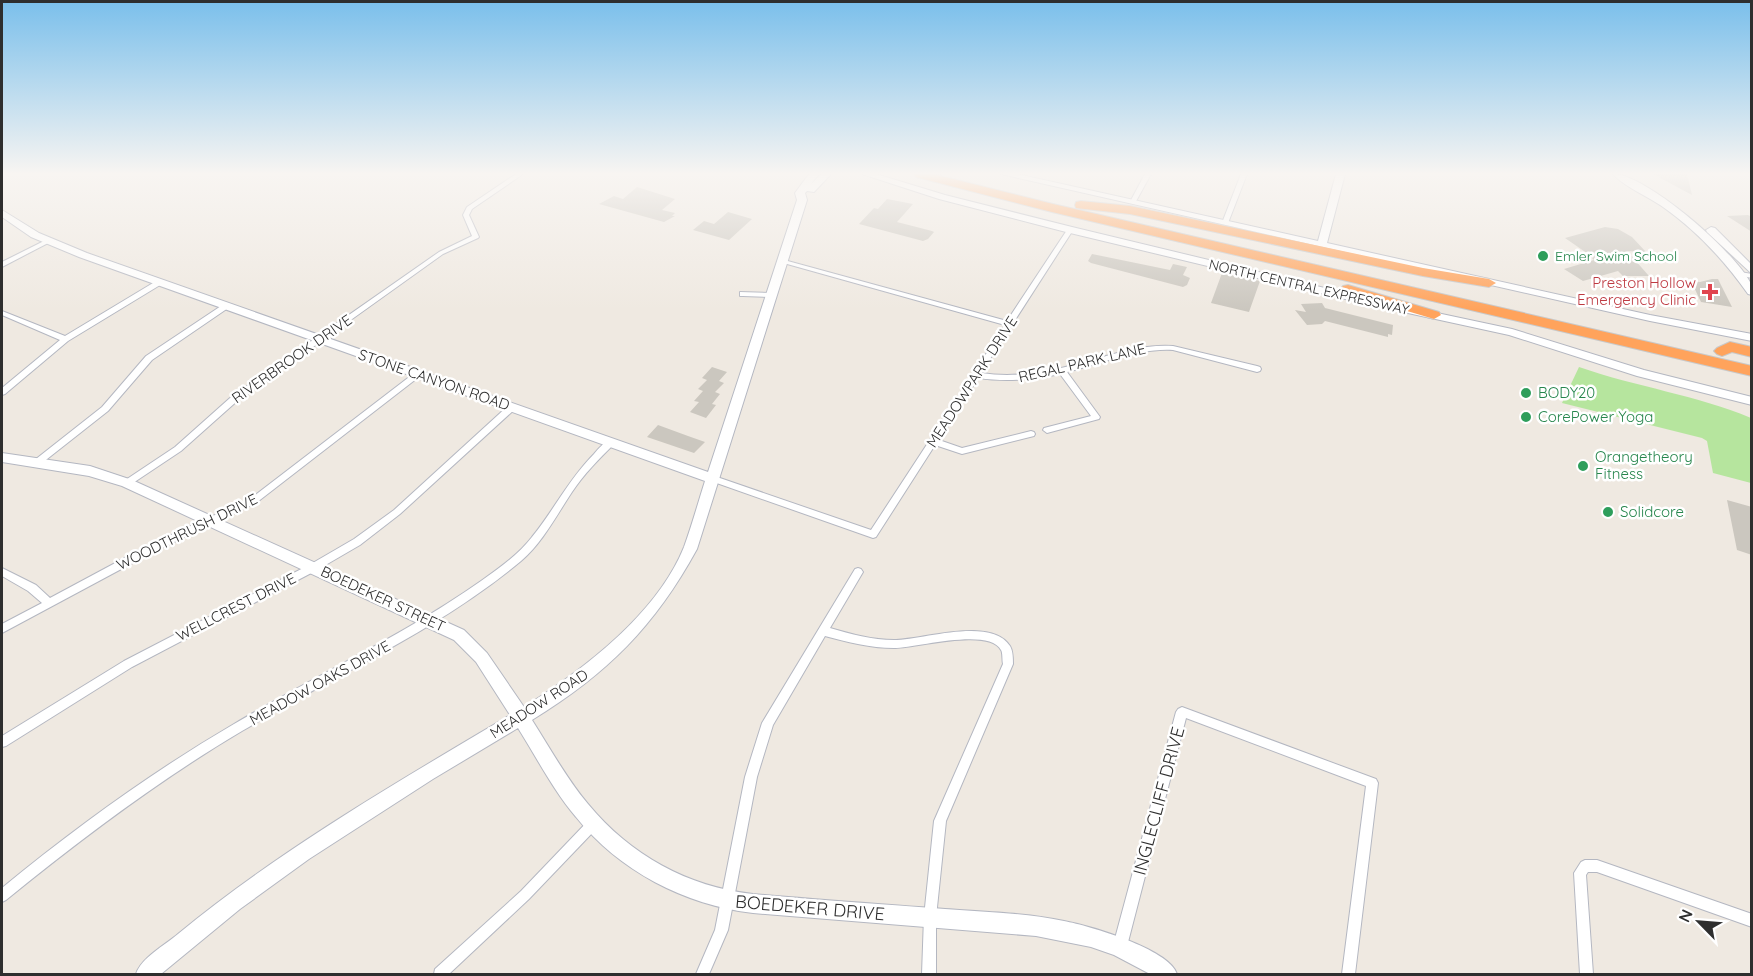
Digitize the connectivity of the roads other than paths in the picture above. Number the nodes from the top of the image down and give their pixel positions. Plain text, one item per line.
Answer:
1 (11, 220) edge
2 (468, 220) edge
3 (796, 220) edge
4 (1029, 220) edge
5 (1100, 220) edge
6 (1101, 220) edge
7 (1142, 220) edge
8 (1175, 220) edge
9 (1210, 220) edge
10 (1226, 220) edge
11 (1329, 220) edge
12 (1688, 220) edge
13 (1225, 223) junction
14 (1070, 230) junction
15 (48, 242) junction
16 (1322, 244) junction
17 (782, 261) junction
18 (2, 265) edge
19 (1748, 274) edge
20 (161, 282) junction
21 (1489, 283) junction
22 (1752, 292) edge
23 (742, 294) dead end
24 (771, 295) junction
25 (227, 306) junction
26 (2, 313) edge
27 (1434, 315) junction
28 (1009, 324) junction
29 (1728, 333) junction
30 (1752, 333) edge
31 (1752, 338) edge
32 (64, 339) junction
33 (320, 339) junction
34 (1752, 347) edge
35 (1752, 352) edge
36 (1724, 358) junction
37 (1752, 359) edge
38 (1257, 369) dead end
39 (1060, 370) junction
40 (1752, 371) edge
41 (417, 374) junction
42 (977, 375) junction
43 (1752, 379) edge
44 (1704, 389) junction
45 (1752, 391) edge
46 (2, 392) edge
47 (1752, 403) edge
48 (512, 407) junction
49 (1047, 430) dead end
50 (1031, 434) dead end
51 (933, 441) junction
52 (611, 442) junction
53 (2, 457) edge
54 (39, 461) junction
55 (714, 479) junction
56 (127, 483) junction
57 (212, 521) junction
58 (873, 534) joint
59 (314, 567) junction
60 (2, 572) edge
61 (858, 572) dead end
62 (48, 602) junction
63 (431, 622) junction
64 (2, 629) edge
65 (823, 631) junction
66 (521, 718) junction
67 (2, 742) edge
68 (593, 824) junction
69 (2, 896) edge
70 (728, 901) junction
71 (930, 917) junction
72 (1752, 921) edge
73 (1120, 946) junction
74 (146, 975) edge
75 (440, 975) edge
76 (702, 975) edge
77 (929, 975) edge
78 (1167, 975) edge
79 (1349, 975) edge
80 (1586, 975) edge

1 - 15 street, STONE CANYON ROAD
2 - 33 street, RIVERBROOK DRIVE
3 - 17 street, MEADOW ROAD
4 - 14 street, NORTH CENTRAL EXPRESSWAY
5 - 27 highway
6 - 36 highway, NORTH CENTRAL EXPRESSWAY
7 - 36 highway, NORTH CENTRAL EXPRESSWAY
8 - 21 highway
9 - 13 street
10 - 13 street
11 - 16 street
12 - 19 street
13 - 16 street
14 - 27 street, NORTH CENTRAL EXPRESSWAY
14 - 28 street, MEADOWPARK DRIVE
15 - 18 street
15 - 20 street, STONE CANYON ROAD
16 - 21 street
17 - 24 street, MEADOW ROAD
17 - 28 street
19 - 22 street
20 - 25 street, STONE CANYON ROAD
20 - 32 street
21 - 29 street
23 - 24 street
24 - 55 street, MEADOW ROAD
25 - 33 street, STONE CANYON ROAD
25 - 54 street
26 - 32 street
27 - 44 street, NORTH CENTRAL EXPRESSWAY
28 - 42 street, MEADOWPARK DRIVE
29 - 30 street
29 - 31 street
29 - 34 street
32 - 46 street
33 - 41 street, STONE CANYON ROAD
33 - 56 street, RIVERBROOK DRIVE
35 - 36 highway
36 - 37 highway, NORTH CENTRAL EXPRESSWAY
36 - 40 highway, NORTH CENTRAL EXPRESSWAY
36 - 43 highway
38 - 39 street, REGAL PARK LANE
39 - 42 street, REGAL PARK LANE
39 - 49 street
41 - 48 street, STONE CANYON ROAD
41 - 57 street, WOODTHRUSH DRIVE
42 - 51 street, MEADOWPARK DRIVE
44 - 45 street
44 - 47 street
48 - 52 street, STONE CANYON ROAD
48 - 59 street, WELLCREST DRIVE
50 - 51 street
51 - 58 street, MEADOWPARK DRIVE
52 - 55 street, STONE CANYON ROAD
52 - 63 street, MEADOW OAKS DRIVE
53 - 54 street
54 - 56 street
55 - 58 street, STONE CANYON ROAD
55 - 66 street, MEADOW ROAD
56 - 57 street
57 - 59 street, BOEDEKER STREET
57 - 62 street, WOODTHRUSH DRIVE
59 - 63 street, BOEDEKER STREET
59 - 67 street, WELLCREST DRIVE
60 - 62 street
61 - 65 street
62 - 64 street, WOODTHRUSH DRIVE
63 - 66 street, BOEDEKER STREET
63 - 69 street, MEADOW OAKS DRIVE
65 - 70 street
65 - 71 street
66 - 68 street, BOEDEKER DRIVE
66 - 74 street, MEADOW ROAD
68 - 70 street, BOEDEKER DRIVE
68 - 75 street
70 - 71 street, BOEDEKER DRIVE
70 - 76 street
71 - 73 street, BOEDEKER DRIVE
71 - 77 street
72 - 80 street
73 - 78 street, BOEDEKER DRIVE
73 - 79 street, INGLECLIFF DRIVE

